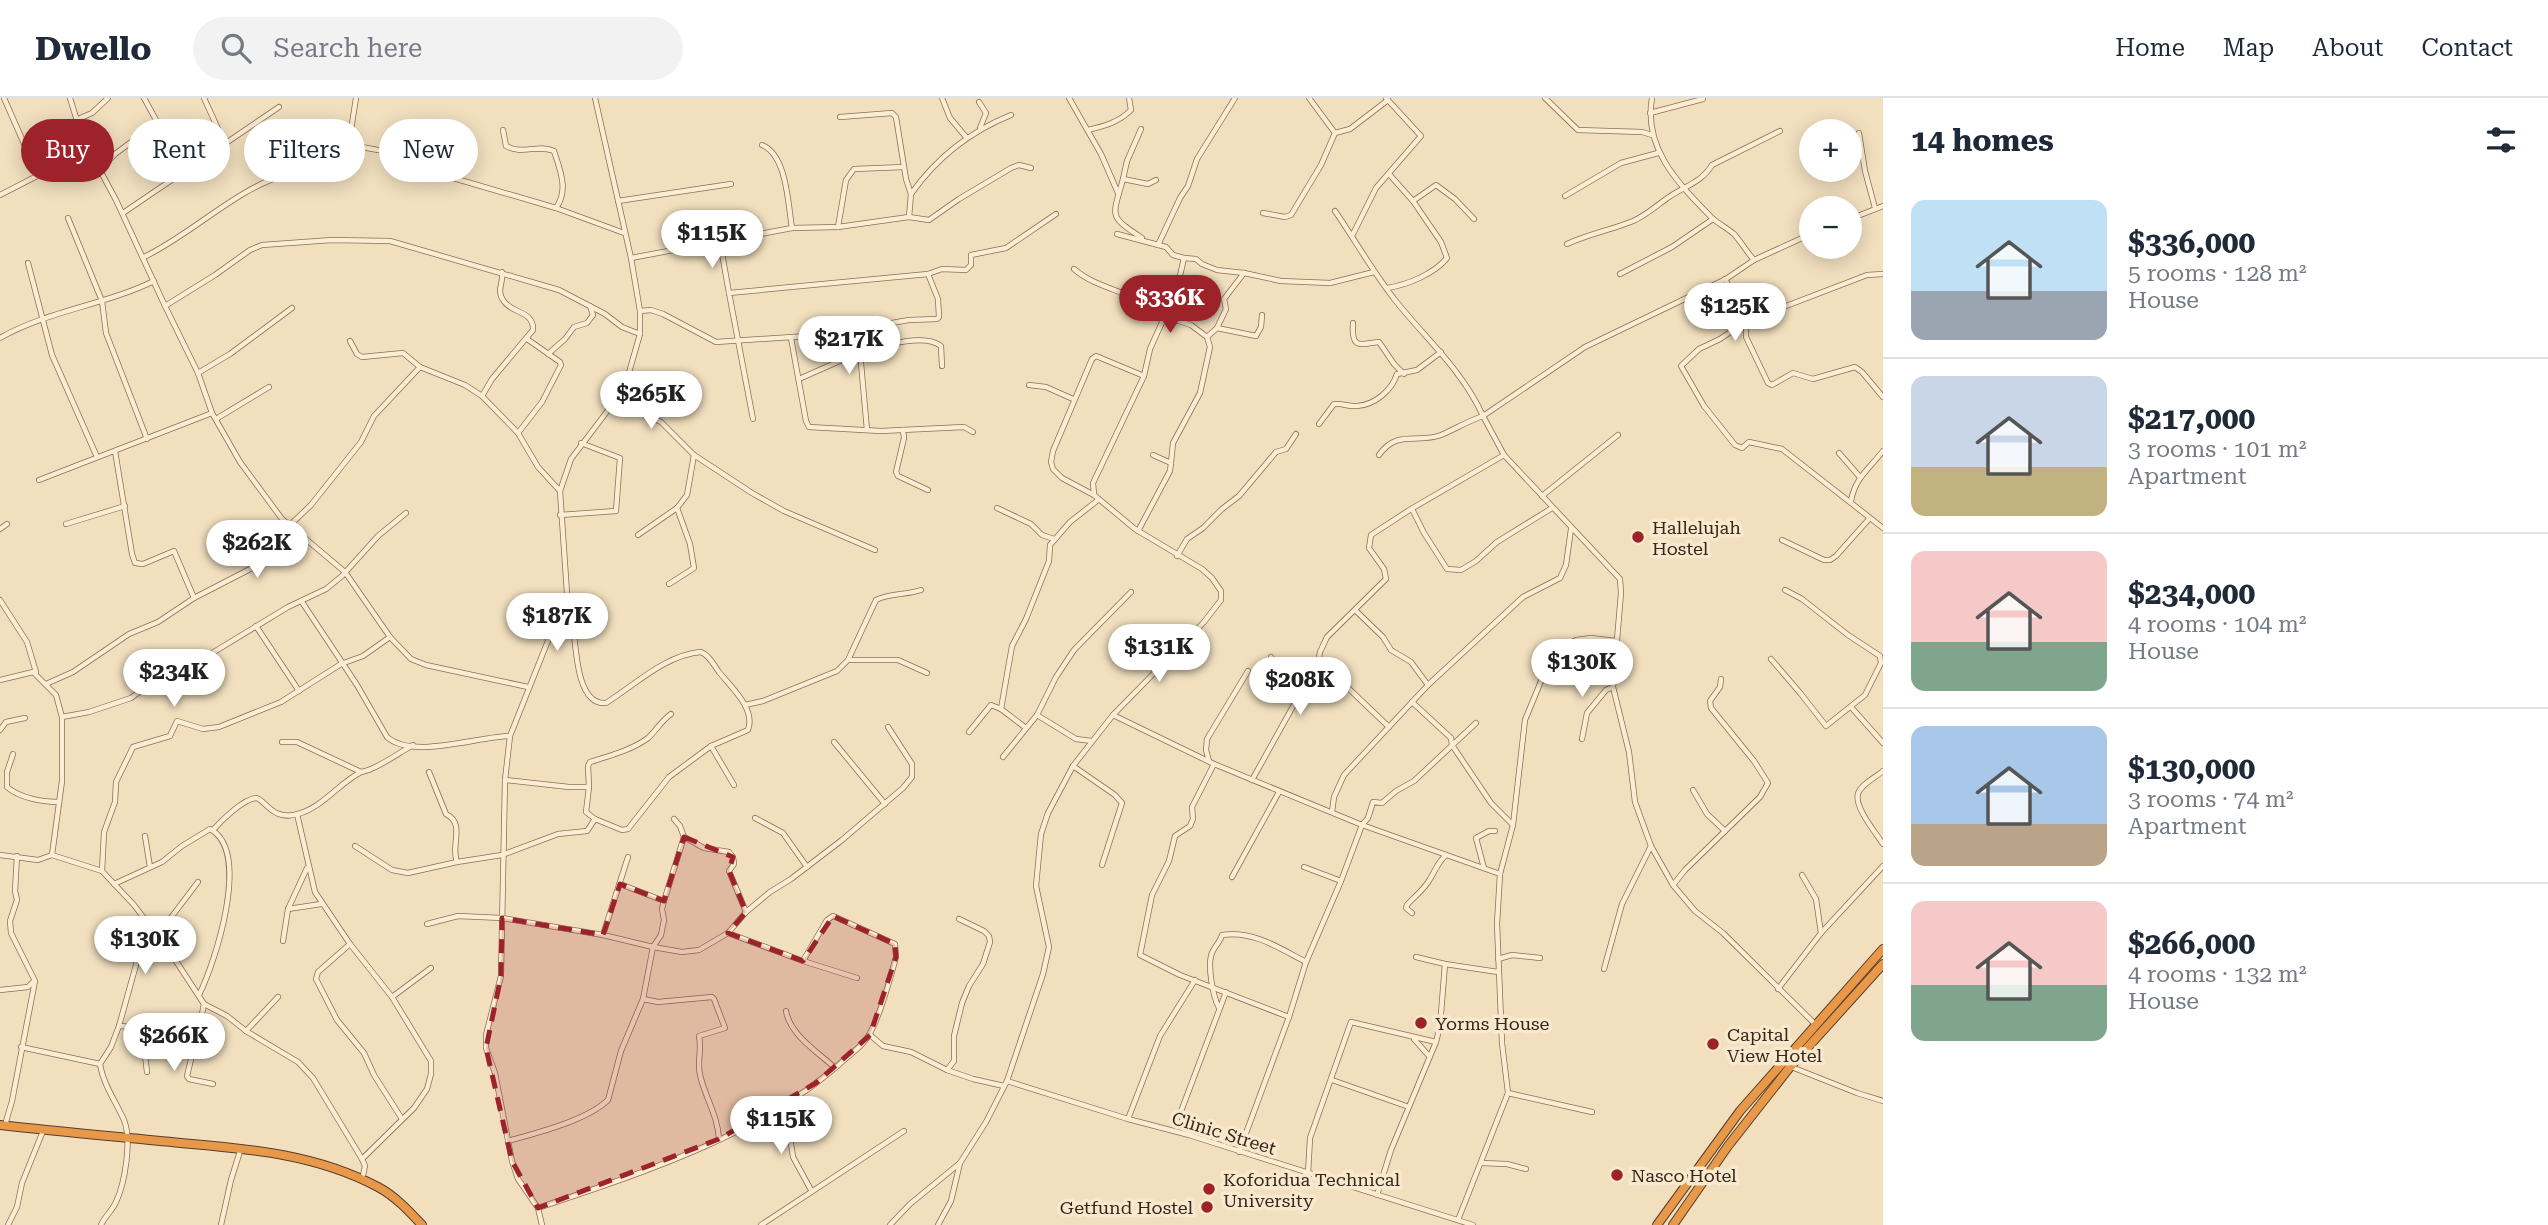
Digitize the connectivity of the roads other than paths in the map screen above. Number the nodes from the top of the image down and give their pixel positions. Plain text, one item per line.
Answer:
1 (4, 98) edge
2 (69, 98) edge
3 (108, 98) edge
4 (145, 98) edge
5 (204, 98) edge
6 (356, 98) edge
7 (595, 98) edge
8 (942, 98) edge
9 (1069, 98) edge
10 (1129, 98) edge
11 (1235, 98) edge
12 (1309, 98) edge
13 (1545, 98) edge
14 (1652, 98) edge
15 (1387, 99) edge
16 (1703, 99) edge
17 (979, 102) dead end
18 (279, 107) dead end
19 (1650, 113) junction
20 (1011, 115) dead end
21 (840, 117) dead end
22 (76, 119) edge
23 (78, 119) edge
24 (156, 119) edge
25 (214, 119) edge
26 (353, 119) edge
27 (979, 129) junction
28 (1141, 129) dead end
29 (503, 130) dead end
30 (1088, 130) junction
31 (1780, 131) dead end
32 (1335, 134) junction
33 (1652, 135) junction
34 (21, 137) edge
35 (230, 138) edge
36 (966, 138) junction
37 (128, 145) edge
38 (762, 145) dead end
39 (365, 147) edge
40 (1862, 152) edge
41 (1658, 153) junction
42 (114, 156) edge
43 (904, 167) junction
44 (1031, 168) dead end
45 (1389, 174) junction
46 (1123, 179) junction
47 (1156, 180) dead end
48 (25, 182) edge
49 (108, 182) edge
50 (168, 182) edge
51 (267, 182) edge
52 (732, 184) dead end
53 (1685, 189) junction
54 (911, 194) junction
55 (0, 195) edge
56 (1565, 195) dead end
57 (1119, 196) junction
58 (618, 201) junction
59 (1413, 201) junction
60 (1883, 206) edge
61 (556, 208) junction
62 (1875, 208) junction
63 (1335, 211) dead end
64 (123, 213) junction
65 (1263, 213) dead end
66 (1056, 214) dead end
67 (1862, 214) edge
68 (909, 217) junction
69 (68, 218) dead end
70 (1474, 219) dead end
71 (1713, 219) junction
72 (792, 228) junction
73 (838, 228) junction
74 (625, 233) junction
75 (1117, 234) dead end
76 (1352, 236) junction
77 (1799, 239) edge
78 (1146, 240) junction
79 (720, 242) junction
80 (1567, 244) dead end
81 (1158, 245) junction
82 (144, 257) junction
83 (631, 258) junction
84 (1184, 258) junction
85 (1754, 260) junction
86 (28, 263) dead end
87 (1074, 269) dead end
88 (502, 272) junction
89 (1374, 272) junction
90 (1244, 273) junction
91 (928, 274) junction
92 (1620, 274) dead end
93 (1883, 274) edge
94 (1725, 279) junction
95 (154, 281) junction
96 (1403, 285) junction
97 (1387, 288) junction
98 (729, 293) junction
99 (1394, 300) junction
100 (102, 301) junction
101 (589, 305) junction
102 (165, 306) junction
103 (292, 308) dead end
104 (640, 311) junction
105 (1262, 315) dead end
106 (43, 319) junction
107 (1164, 320) junction
108 (1746, 321) junction
109 (1353, 323) dead end
110 (1217, 328) junction
111 (640, 334) junction
112 (1207, 337) junction
113 (0, 338) edge
114 (791, 338) junction
115 (527, 339) junction
116 (738, 340) junction
117 (350, 341) dead end
118 (860, 352) junction
119 (1441, 352) junction
120 (548, 354) junction
121 (942, 366) dead end
122 (420, 368) junction
123 (198, 373) junction
124 (1404, 374) junction
125 (1144, 376) junction
126 (799, 379) junction
127 (1029, 385) dead end
128 (269, 387) dead end
129 (482, 396) junction
130 (1883, 397) edge
131 (1073, 399) junction
132 (615, 401) junction
133 (212, 413) junction
134 (1483, 416) junction
135 (216, 419) junction
136 (753, 419) dead end
137 (1319, 424) dead end
138 (867, 430) junction
139 (903, 430) junction
140 (973, 432) dead end
141 (518, 433) junction
142 (1296, 434) dead end
143 (1618, 435) dead end
144 (147, 439) junction
145 (581, 443) junction
146 (115, 451) junction
147 (1883, 452) edge
148 (1839, 453) dead end
149 (694, 455) junction
150 (1153, 455) dead end
151 (1379, 455) dead end
152 (1504, 455) junction
153 (97, 457) junction
154 (1171, 463) junction
155 (1860, 476) junction
156 (39, 480) dead end
157 (928, 490) dead end
158 (560, 491) junction
159 (1542, 496) junction
160 (1096, 497) junction
161 (1851, 502) junction
162 (125, 506) junction
163 (677, 508) junction
164 (997, 508) dead end
165 (1552, 508) junction
166 (1411, 509) junction
167 (406, 513) dead end
168 (560, 515) junction
169 (1869, 519) junction
170 (8, 524) dead end
171 (66, 524) dead end
172 (289, 526) junction
173 (1571, 528) junction
174 (1883, 528) edge
175 (0, 529) edge
176 (1138, 531) junction
177 (297, 532) junction
178 (638, 535) dead end
179 (1054, 540) junction
180 (1782, 540) dead end
181 (875, 550) dead end
182 (1177, 556) junction
183 (345, 572) junction
184 (669, 584) dead end
185 (921, 590) dead end
186 (1785, 590) dead end
187 (1131, 592) dead end
188 (194, 598) junction
189 (0, 600) edge
190 (302, 602) junction
191 (564, 604) junction
192 (1355, 610) junction
193 (256, 626) junction
194 (390, 638) junction
195 (1616, 641) junction
196 (1271, 657) dead end
197 (1771, 659) dead end
198 (848, 660) junction
199 (341, 664) junction
200 (1248, 671) dead end
201 (36, 673) junction
202 (927, 673) dead end
203 (1721, 679) dead end
204 (0, 680) edge
205 (46, 684) junction
206 (1428, 685) junction
207 (528, 687) junction
208 (1613, 687) junction
209 (299, 691) junction
210 (1412, 702) junction
211 (745, 705) junction
212 (1851, 707) junction
213 (1001, 709) junction
214 (671, 714) dead end
215 (1037, 715) junction
216 (1112, 715) junction
217 (62, 717) junction
218 (25, 718) dead end
219 (1476, 723) dead end
220 (888, 727) dead end
221 (1389, 727) junction
222 (1026, 728) junction
223 (0, 730) edge
224 (970, 732) dead end
225 (510, 736) junction
226 (1582, 739) dead end
227 (1092, 741) junction
228 (282, 742) dead end
229 (834, 742) dead end
230 (1883, 743) edge
231 (414, 745) junction
232 (1452, 745) junction
233 (711, 746) junction
234 (13, 754) dead end
235 (1003, 757) dead end
236 (1212, 763) junction
237 (1073, 766) junction
238 (1883, 771) edge
239 (361, 772) junction
240 (429, 772) dead end
241 (505, 780) junction
242 (1252, 780) junction
243 (734, 785) dead end
244 (589, 787) junction
245 (1693, 790) dead end
246 (1279, 792) junction
247 (59, 802) junction
248 (885, 804) junction
249 (1332, 812) junction
250 (297, 814) junction
251 (755, 818) dead end
252 (595, 819) junction
253 (674, 819) dead end
254 (1362, 825) junction
255 (1513, 825) junction
256 (213, 830) junction
257 (1495, 831) dead end
258 (1725, 831) junction
259 (145, 836) dead end
260 (684, 837) junction
261 (1883, 844) edge
262 (355, 846) dead end
263 (1651, 846) junction
264 (0, 855) edge
265 (52, 855) junction
266 (502, 855) junction
267 (1446, 855) junction
268 (17, 856) junction
269 (628, 857) dead end
270 (457, 862) junction
271 (1102, 865) dead end
272 (1883, 866) edge
273 (150, 867) junction
274 (308, 867) junction
275 (807, 867) junction
276 (1304, 867) dead end
277 (1485, 868) junction
278 (102, 871) junction
279 (1500, 874) junction
280 (1802, 875) dead end
281 (1232, 877) dead end
282 (1341, 881) junction
283 (198, 882) dead end
284 (114, 884) junction
285 (620, 884) junction
286 (1673, 885) junction
287 (664, 901) junction
288 (322, 904) junction
289 (288, 909) junction
290 (746, 912) junction
291 (1412, 913) dead end
292 (502, 918) junction
293 (144, 919) junction
294 (959, 919) dead end
295 (427, 924) dead end
296 (728, 933) junction
297 (1821, 933) junction
298 (603, 935) junction
299 (157, 936) junction
300 (283, 941) dead end
301 (350, 944) junction
302 (653, 947) junction
303 (1883, 949) edge
304 (1416, 957) dead end
305 (1540, 958) dead end
306 (1498, 959) junction
307 (803, 961) junction
308 (1306, 962) junction
309 (1445, 964) junction
310 (1883, 964) edge
311 (431, 968) dead end
312 (1604, 969) dead end
313 (1498, 972) junction
314 (858, 978) dead end
315 (1195, 980) junction
316 (35, 981) junction
317 (1213, 986) junction
318 (1778, 989) junction
319 (0, 990) edge
320 (1226, 992) junction
321 (199, 996) junction
322 (278, 997) dead end
323 (392, 997) junction
324 (643, 999) junction
325 (204, 1004) junction
326 (1219, 1008) junction
327 (786, 1011) dead end
328 (1289, 1017) junction
329 (1815, 1024) junction
330 (119, 1026) junction
331 (198, 1029) junction
332 (142, 1031) junction
333 (246, 1031) junction
334 (870, 1035) junction
335 (1414, 1038) junction
336 (1436, 1042) junction
337 (21, 1048) junction
338 (1796, 1054) junction
339 (1429, 1056) junction
340 (100, 1064) junction
341 (1786, 1065) junction
342 (835, 1068) junction
343 (947, 1070) junction
344 (147, 1072) dead end
345 (1332, 1080) junction
346 (213, 1084) dead end
347 (1005, 1084) junction
348 (1508, 1093) junction
349 (1883, 1101) edge
350 (1409, 1107) junction
351 (779, 1108) junction
352 (1592, 1112) dead end
353 (402, 1119) junction
354 (1128, 1119) junction
355 (821, 1124) dead end
356 (2, 1125) edge
357 (43, 1129) junction
358 (904, 1131) dead end
359 (1189, 1135) junction
360 (127, 1137) junction
361 (791, 1138) junction
362 (719, 1139) junction
363 (508, 1141) junction
364 (241, 1148) junction
365 (1238, 1152) junction
366 (362, 1159) junction
367 (960, 1163) junction
368 (1480, 1163) junction
369 (1526, 1169) dead end
370 (1308, 1174) junction
371 (362, 1181) junction
372 (811, 1191) junction
373 (1377, 1195) junction
374 (538, 1208) junction
375 (1458, 1220) junction
376 (8, 1225) edge
377 (101, 1225) edge
378 (221, 1225) edge
379 (422, 1225) edge
380 (542, 1225) edge
381 (761, 1225) edge
382 (890, 1225) edge
383 (938, 1225) edge
384 (1473, 1225) edge
385 (1657, 1225) edge
386 (1673, 1225) edge

1 - 34 street
2 - 22 street
3 - 23 street
4 - 24 street
5 - 25 street
6 - 26 street
7 - 58 street
8 - 36 street
9 - 30 street
10 - 30 street
11 - 81 street
12 - 32 street
13 - 33 street
14 - 19 street
15 - 32 street
15 - 45 street
16 - 19 street
17 - 27 street
18 - 35 street
19 - 33 street
20 - 27 street
21 - 43 street
27 - 36 street
28 - 46 street
29 - 61 street
30 - 57 street
31 - 53 street
32 - 65 street
33 - 41 street
36 - 54 street
37 - 42 street
38 - 72 street
39 - 61 street
40 - 62 street
41 - 53 street
41 - 56 street
43 - 54 street
43 - 73 street
44 - 68 street
45 - 59 street
45 - 76 street
46 - 47 street
46 - 57 street
48 - 55 street
49 - 64 street
50 - 64 street
51 - 82 street
52 - 58 street
53 - 71 street
53 - 80 street
54 - 68 street
57 - 78 street
58 - 74 street
59 - 70 street
59 - 96 street
60 - 62 street
61 - 74 street
62 - 67 street
63 - 76 street
64 - 82 street
66 - 91 street
68 - 73 street
69 - 100 street
71 - 85 street
71 - 92 street
72 - 73 street
72 - 79 street
74 - 83 street
75 - 78 street
76 - 89 street
77 - 85 street
78 - 81 street
79 - 83 street
79 - 98 street
81 - 84 street
82 - 95 street
83 - 104 street
84 - 90 street
84 - 107 street
85 - 94 street
86 - 106 street
87 - 107 street
88 - 101 street
88 - 102 street
88 - 115 street
89 - 90 street
89 - 97 street
90 - 110 street
91 - 98 street
91 - 114 street
93 - 108 street
94 - 108 street
94 - 134 street
95 - 100 street
95 - 102 street
96 - 97 street
96 - 99 street
97 - 99 street
98 - 116 street
99 - 119 street
100 - 106 street
100 - 144 street
101 - 111 street
101 - 120 street
102 - 123 street
103 - 123 street
104 - 111 street
104 - 116 street
105 - 110 street
106 - 113 street
106 - 153 street
107 - 112 street
107 - 125 street
108 - 130 street
108 - 161 street
109 - 124 street
110 - 112 street
111 - 132 street
112 - 154 street
114 - 116 street
114 - 126 street
115 - 120 street
115 - 129 street
116 - 136 street
117 - 122 street
118 - 121 street
118 - 126 street
118 - 138 street
119 - 124 street
119 - 134 street
120 - 141 street
122 - 129 street
122 - 172 street
123 - 133 street
124 - 137 street
125 - 131 street
125 - 160 street
126 - 138 street
127 - 131 street
128 - 135 street
129 - 141 street
131 - 160 street
132 - 145 street
132 - 149 street
133 - 135 street
133 - 144 street
134 - 151 street
134 - 152 street
135 - 172 street
138 - 139 street
139 - 140 street
139 - 157 street
141 - 158 street
142 - 182 street
143 - 159 street
144 - 146 street
145 - 158 street
145 - 168 street
146 - 153 street
146 - 162 street
147 - 155 street
148 - 155 street
149 - 163 street
149 - 181 street
150 - 154 street
152 - 159 street
152 - 166 street
153 - 156 street
154 - 176 street
155 - 161 street
158 - 168 street
159 - 165 street
160 - 176 street
160 - 179 street
161 - 169 street
162 - 171 street
162 - 188 street
163 - 178 street
163 - 184 street
164 - 179 street
165 - 166 street
165 - 173 street
166 - 192 street
167 - 183 street
168 - 191 street
169 - 174 street
169 - 180 street
170 - 175 street
172 - 177 street
173 - 195 street
173 - 206 street
176 - 182 street
177 - 183 street
177 - 188 street
179 - 213 street
182 - 216 street
183 - 190 street
183 - 194 street
185 - 198 street
186 - 212 street
187 - 215 street
188 - 205 street
189 - 201 street
190 - 193 street
190 - 199 street
191 - 207 street
191 - 211 street
192 - 206 street
192 - 221 street
193 - 209 street
193 - 217 street
194 - 199 street
194 - 207 street
195 - 208 street
195 - 255 street
196 - 242 street
197 - 212 street
198 - 202 street
198 - 211 street
199 - 209 street
199 - 231 street
200 - 236 street
201 - 204 street
201 - 205 street
203 - 258 street
205 - 217 street
206 - 210 street
207 - 225 street
208 - 226 street
208 - 263 street
209 - 278 street
210 - 221 street
210 - 232 street
211 - 233 street
212 - 230 street
213 - 222 street
213 - 224 street
214 - 244 street
215 - 222 street
215 - 227 street
216 - 227 street
216 - 236 street
217 - 247 street
218 - 223 street
219 - 232 street
220 - 248 street
221 - 249 street
222 - 235 street
225 - 231 street
225 - 241 street
227 - 237 street
228 - 239 street
229 - 248 street
231 - 239 street
232 - 254 street
232 - 255 street
233 - 243 street
233 - 252 street
234 - 247 street
236 - 242 street
236 - 315 street
237 - 271 street
237 - 347 street
238 - 261 street
239 - 250 street
240 - 270 street
241 - 244 street
241 - 266 street
242 - 246 street
244 - 252 street
245 - 258 street
246 - 249 street
246 - 281 street
247 - 265 street
248 - 275 street
249 - 254 street
250 - 256 street
250 - 274 street
251 - 275 street
252 - 266 street
253 - 260 street
254 - 267 street
254 - 282 street
255 - 279 street
256 - 273 street
256 - 321 street
257 - 277 street
258 - 286 street
259 - 273 street
260 - 287 street
260 - 290 street
262 - 270 street
263 - 286 street
263 - 312 street
264 - 268 street
265 - 268 street
265 - 278 street
266 - 270 street
266 - 292 street
267 - 277 street
267 - 291 street
268 - 316 street
269 - 285 street
272 - 297 street
273 - 284 street
274 - 288 street
274 - 289 street
275 - 290 street
276 - 282 street
277 - 279 street
278 - 284 street
279 - 306 street
280 - 297 street
282 - 308 street
283 - 299 street
284 - 293 street
285 - 287 street
285 - 298 street
286 - 318 street
287 - 302 street
288 - 289 street
288 - 301 street
289 - 300 street
290 - 296 street
292 - 295 street
292 - 298 street
292 - 363 street
293 - 299 street
293 - 330 street
294 - 343 street
296 - 302 street
296 - 307 street
297 - 318 street
298 - 302 street
299 - 321 street
301 - 323 street
301 - 353 street
302 - 324 street
303 - 329 highway
304 - 309 street
305 - 306 street
306 - 313 street
307 - 314 street
307 - 334 street
308 - 317 street
308 - 328 street
309 - 313 street
309 - 336 street
310 - 338 highway
311 - 323 street
313 - 348 street
315 - 317 street
315 - 354 street
316 - 319 street
316 - 337 street
317 - 320 street
317 - 326 street
318 - 329 street
320 - 326 street
320 - 328 street
321 - 325 street
322 - 333 street
323 - 353 street
324 - 362 street
324 - 363 street
325 - 331 street
325 - 333 street
326 - 359 street
327 - 342 street
328 - 365 street
329 - 338 highway
330 - 332 street
330 - 340 street
331 - 332 street
331 - 346 street
332 - 344 street
333 - 366 street
334 - 342 street
334 - 343 street, Clinic Street
335 - 336 street
335 - 339 street
335 - 345 street
336 - 339 street
337 - 340 street
337 - 356 street
338 - 341 highway
339 - 350 street
340 - 360 street
341 - 349 street
341 - 385 highway
341 - 386 highway
342 - 351 street
343 - 347 street, Clinic Street
345 - 350 street
345 - 370 street
347 - 354 street, Clinic Street
347 - 367 street
348 - 352 street
348 - 368 street
350 - 373 street
351 - 361 street
351 - 362 street
353 - 366 street
354 - 359 street, Clinic Street
355 - 361 street
356 - 357 highway
357 - 360 highway
357 - 376 street
358 - 372 street
359 - 365 street, Clinic Street
360 - 364 highway
360 - 377 street
361 - 372 street
362 - 374 street
363 - 374 street
364 - 371 highway
364 - 378 street
365 - 370 street, Clinic Street
366 - 371 street
367 - 382 street
367 - 383 street
368 - 369 street
368 - 375 street
370 - 373 street, Clinic Street
371 - 379 highway
372 - 381 street
373 - 375 street, Clinic Street
374 - 380 street
375 - 384 street, Clinic Street

